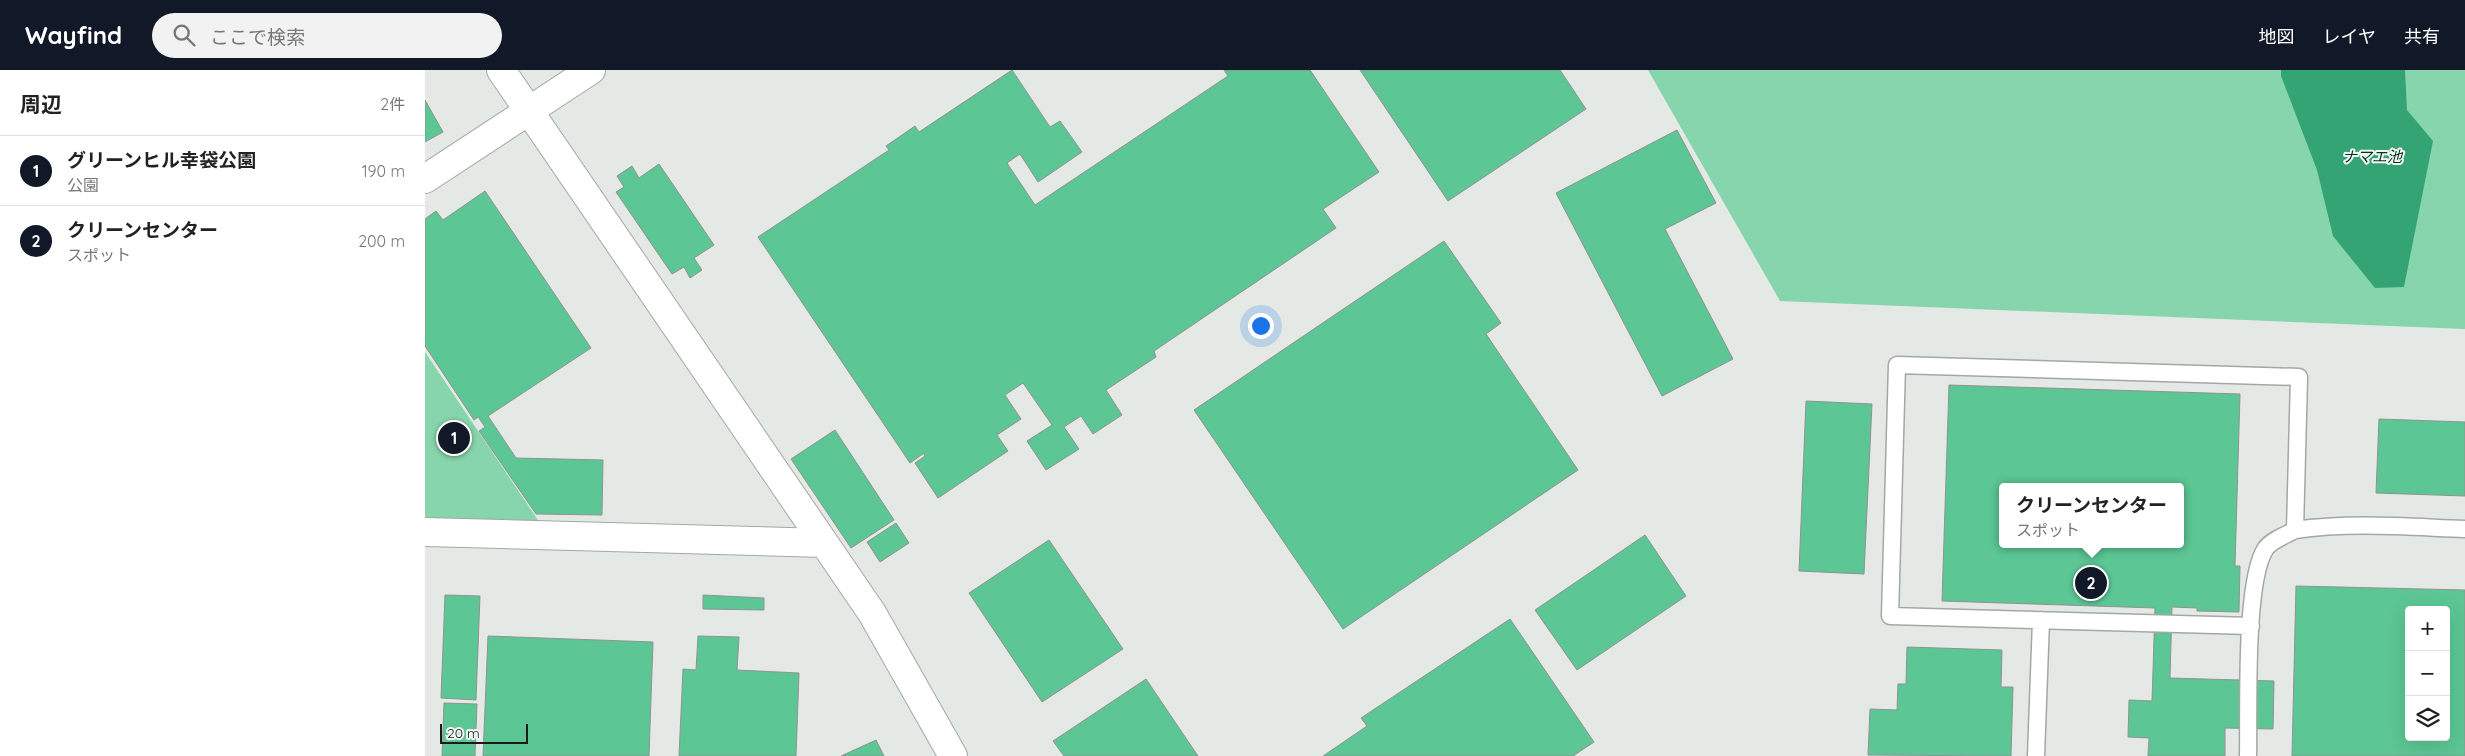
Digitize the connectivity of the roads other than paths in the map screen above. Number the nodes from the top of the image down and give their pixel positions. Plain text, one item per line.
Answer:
1 (501, 70) edge
2 (591, 70) edge
3 (529, 112) junction
4 (425, 179) edge
5 (2465, 529) edge
6 (2295, 530) junction
7 (425, 532) edge
8 (824, 543) junction
9 (2041, 620) junction
10 (2251, 626) junction
11 (953, 756) edge
12 (2036, 756) edge
13 (2248, 756) edge

1 - 3 street
2 - 3 street
3 - 4 street
3 - 8 street
5 - 6 lane
6 - 9 lane
6 - 10 lane
7 - 8 street
8 - 11 street
9 - 10 lane
9 - 12 lane
10 - 13 lane

